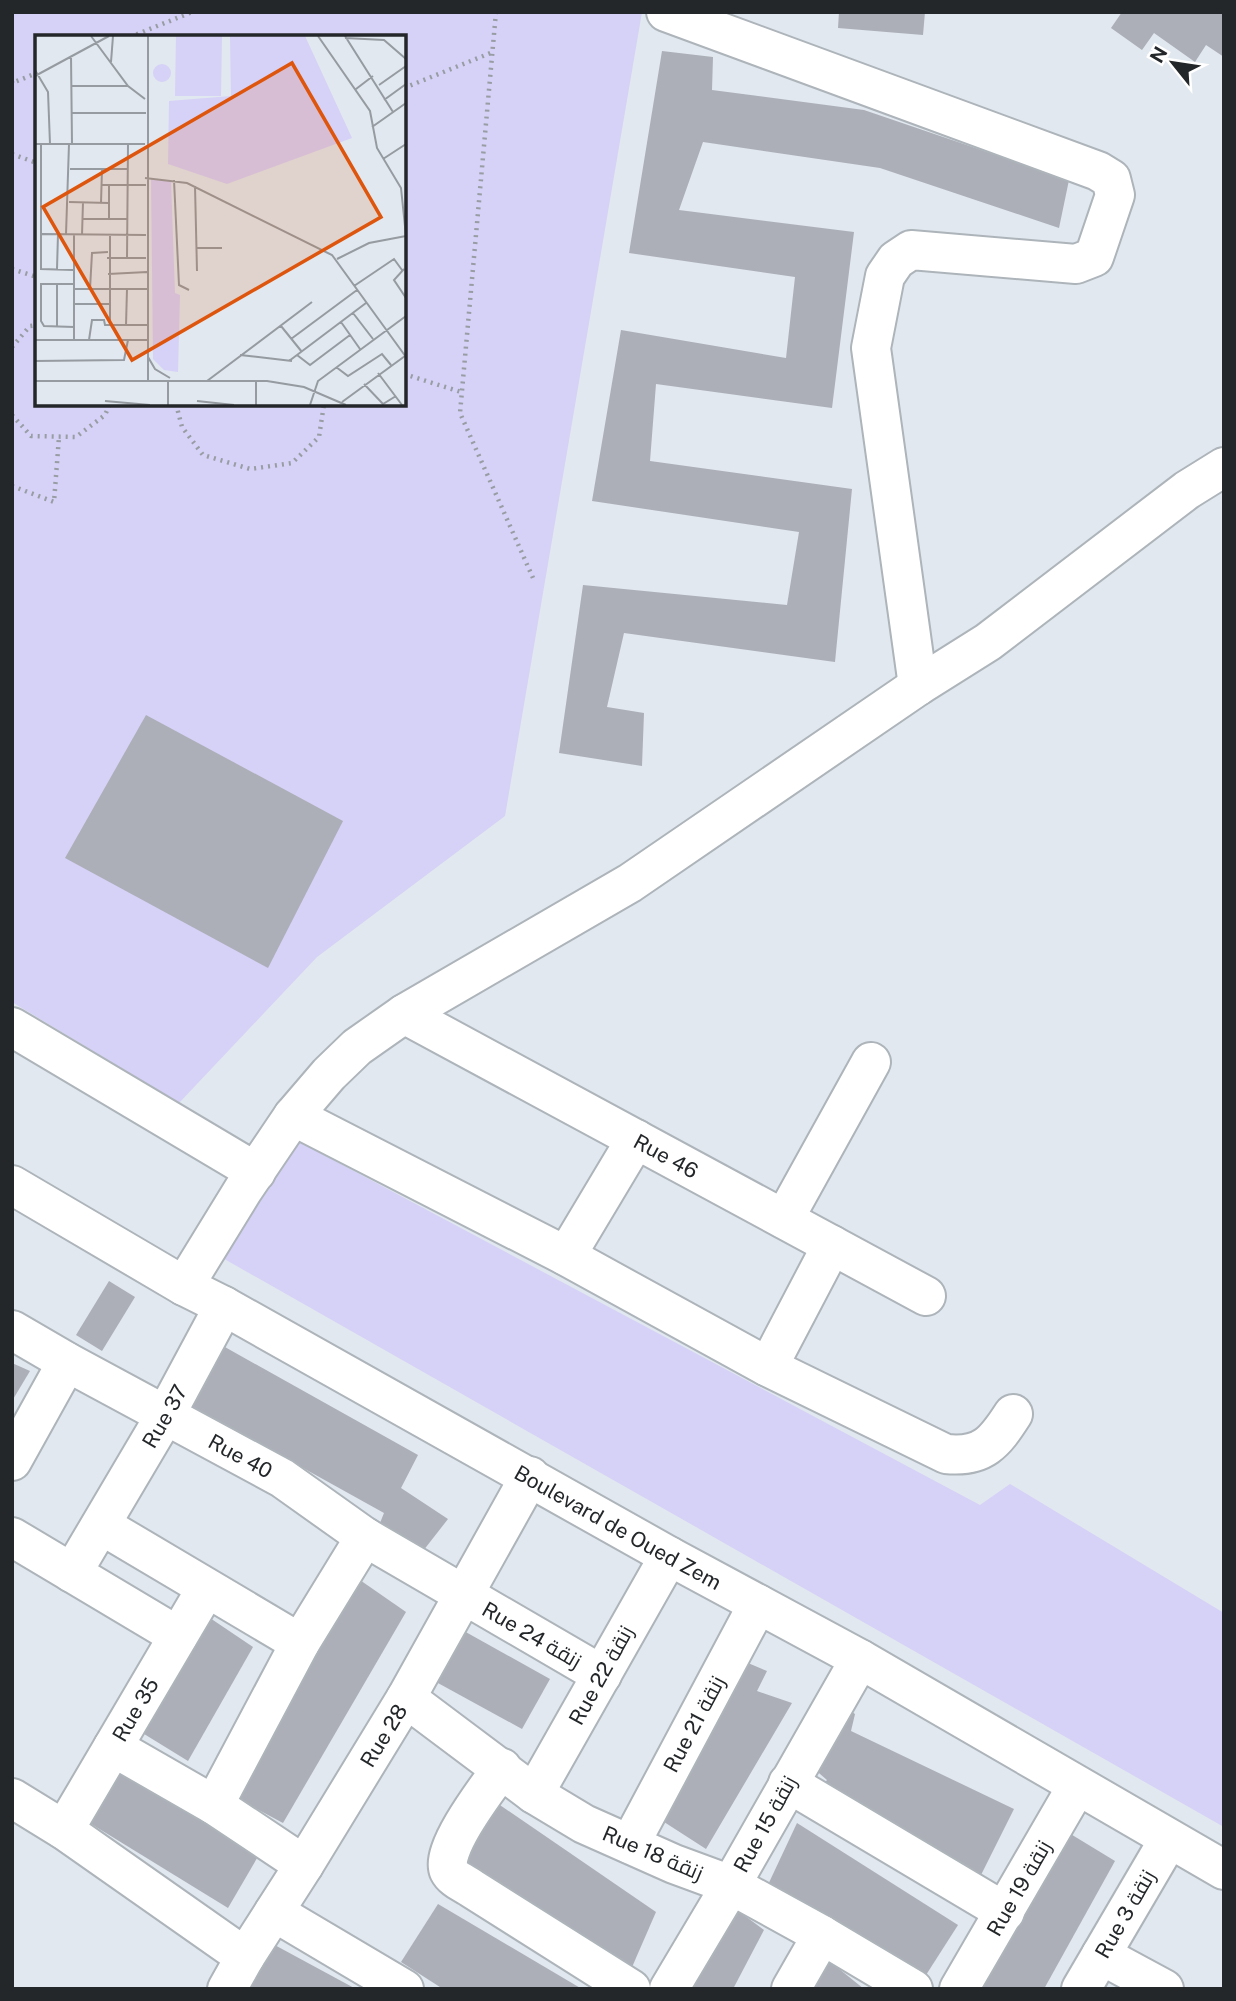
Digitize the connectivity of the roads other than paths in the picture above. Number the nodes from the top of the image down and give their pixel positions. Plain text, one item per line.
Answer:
1 (666, 12) edge
2 (1224, 467) edge
3 (918, 686) junction
4 (404, 1014) junction
5 (12, 1027) edge
6 (871, 1062) dead end
7 (293, 1116) junction
8 (636, 1139) junction
9 (256, 1172) junction
10 (12, 1185) edge
11 (784, 1219) junction
12 (832, 1245) junction
13 (566, 1256) junction
14 (184, 1286) junction
15 (926, 1296) dead end
16 (225, 1306) junction
17 (12, 1330) edge
18 (67, 1362) junction
19 (768, 1367) junction
20 (166, 1414) junction
21 (1013, 1414) dead end
22 (12, 1461) edge
23 (530, 1476) junction
24 (101, 1525) junction
25 (12, 1537) edge
26 (365, 1537) junction
27 (669, 1556) junction
28 (72, 1573) junction
29 (206, 1589) junction
30 (462, 1594) junction
31 (758, 1604) junction
32 (178, 1636) junction
33 (300, 1643) junction
34 (860, 1658) junction
35 (602, 1675) junction
36 (406, 1698) junction
37 (113, 1747) junction
38 (502, 1768) junction
39 (788, 1783) junction
40 (1077, 1786) junction
41 (534, 1794) junction
42 (12, 1798) edge
43 (214, 1805) junction
44 (64, 1830) junction
45 (1169, 1839) junction
46 (629, 1844) junction
47 (304, 1866) junction
48 (1224, 1870) edge
49 (731, 1885) junction
50 (274, 1912) junction
51 (1005, 1912) junction
52 (822, 1935) junction
53 (1101, 1955) junction
54 (236, 1973) edge
55 (404, 1989) edge
56 (631, 1989) edge
57 (669, 1989) edge
58 (791, 1989) edge
59 (913, 1989) edge
60 (959, 1989) edge
61 (1081, 1989) edge
62 (1164, 1989) edge

1 - 3 street
2 - 3 street
3 - 4 street
4 - 7 street
4 - 8 street, Rue 46
5 - 9 street
6 - 11 street
7 - 9 street
7 - 13 street
8 - 11 street, Rue 46
8 - 13 street
9 - 14 street
10 - 14 street, Boulevard de Oued Zem
11 - 12 street, Rue 46
12 - 15 street, Rue 46
12 - 19 street
13 - 19 street
14 - 16 street, Boulevard de Oued Zem
16 - 20 street, Rue 37
16 - 23 street, Boulevard de Oued Zem
17 - 18 street, Rue 40
18 - 20 street, Rue 40
18 - 22 street
19 - 21 street
20 - 24 street, Rue 37
20 - 26 street, Rue 40
23 - 27 street, Boulevard de Oued Zem
23 - 30 street, Rue 28
24 - 28 street, Rue 37
24 - 29 street
25 - 28 street
26 - 30 street, Rue 40
26 - 33 street
27 - 31 street, Boulevard de Oued Zem
27 - 35 street, Rue 22 زنقة
28 - 32 street
29 - 32 street, Rue 35
29 - 33 street
30 - 35 street, Rue 24 زنقة
30 - 36 street, Rue 28
31 - 34 street, Boulevard de Oued Zem
31 - 46 street, Rue 21 زنقة
32 - 37 street, Rue 35
33 - 43 street
34 - 39 street, Rue 15 زنقة
34 - 40 street, Boulevard de Oued Zem
35 - 41 street, Rue 22 زنقة
36 - 38 street, Rue 18 زنقة
36 - 47 street, Rue 28
37 - 43 street
37 - 44 street, Rue 35
38 - 41 street, Rue 18 زنقة
38 - 56 street
39 - 49 street, Rue 15 زنقة
39 - 51 street
40 - 45 street, Boulevard de Oued Zem
40 - 51 street, Rue 19 زنقة
41 - 46 street, Rue 18 زنقة
42 - 44 street
43 - 47 street
44 - 54 street
45 - 48 street, Boulevard de Oued Zem
45 - 53 street, Rue 3 زنقة
46 - 49 street, Rue 18 زنقة
47 - 50 street, Rue 28
49 - 52 street, Rue 18 زنقة
49 - 57 street, Rue 15 زنقة
50 - 54 street, Rue 28
50 - 55 street
51 - 60 street, Rue 19 زنقة
52 - 58 street
52 - 59 street, Rue 18 زنقة
53 - 61 street, Rue 3 زنقة
53 - 62 street

